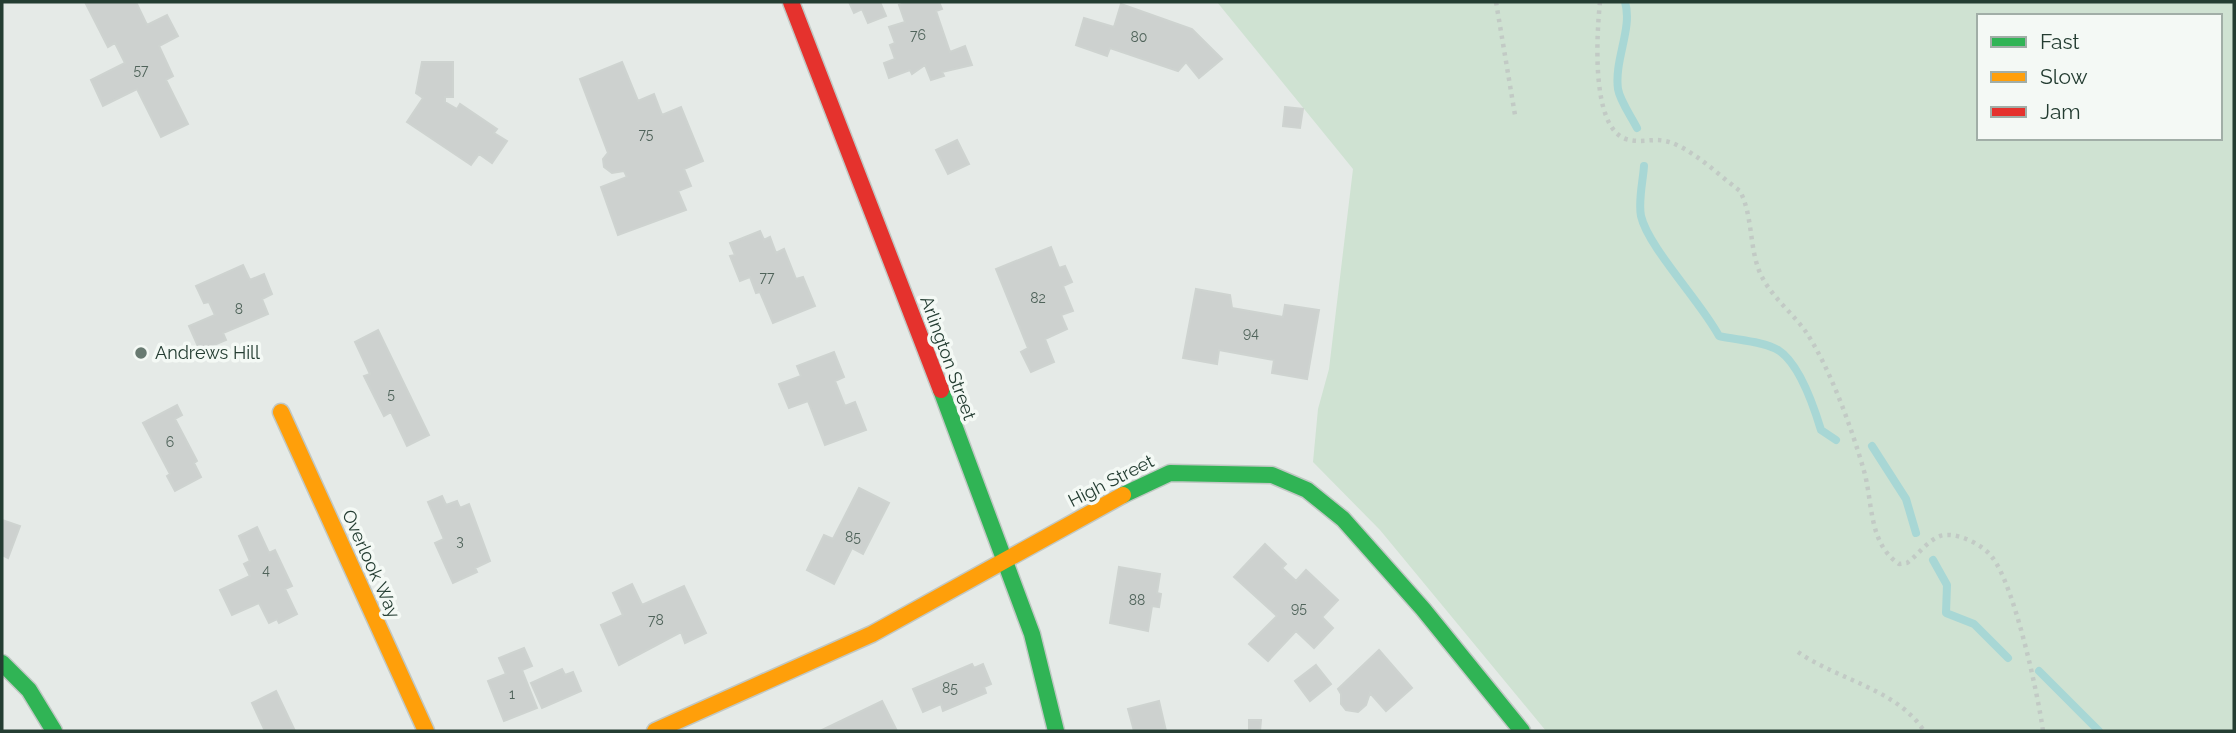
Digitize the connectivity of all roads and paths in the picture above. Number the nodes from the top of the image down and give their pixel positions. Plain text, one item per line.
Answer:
1 (791, 2) edge
2 (1496, 2) edge
3 (1600, 2) edge
4 (1515, 115) dead end
5 (281, 412) dead end
6 (1004, 561) junction
7 (1798, 652) dead end
8 (2, 663) edge
9 (54, 731) edge
10 (426, 731) edge
11 (655, 731) edge
12 (1056, 731) edge
13 (1522, 731) edge
14 (1924, 731) edge
15 (2043, 731) edge

1 - 6 street, Arlington Street
2 - 4 path
3 - 15 path
5 - 10 street, Overlook Way
6 - 11 street, High Street
6 - 12 street, Arlington Street
6 - 13 street, High Street
7 - 14 path
8 - 9 street

